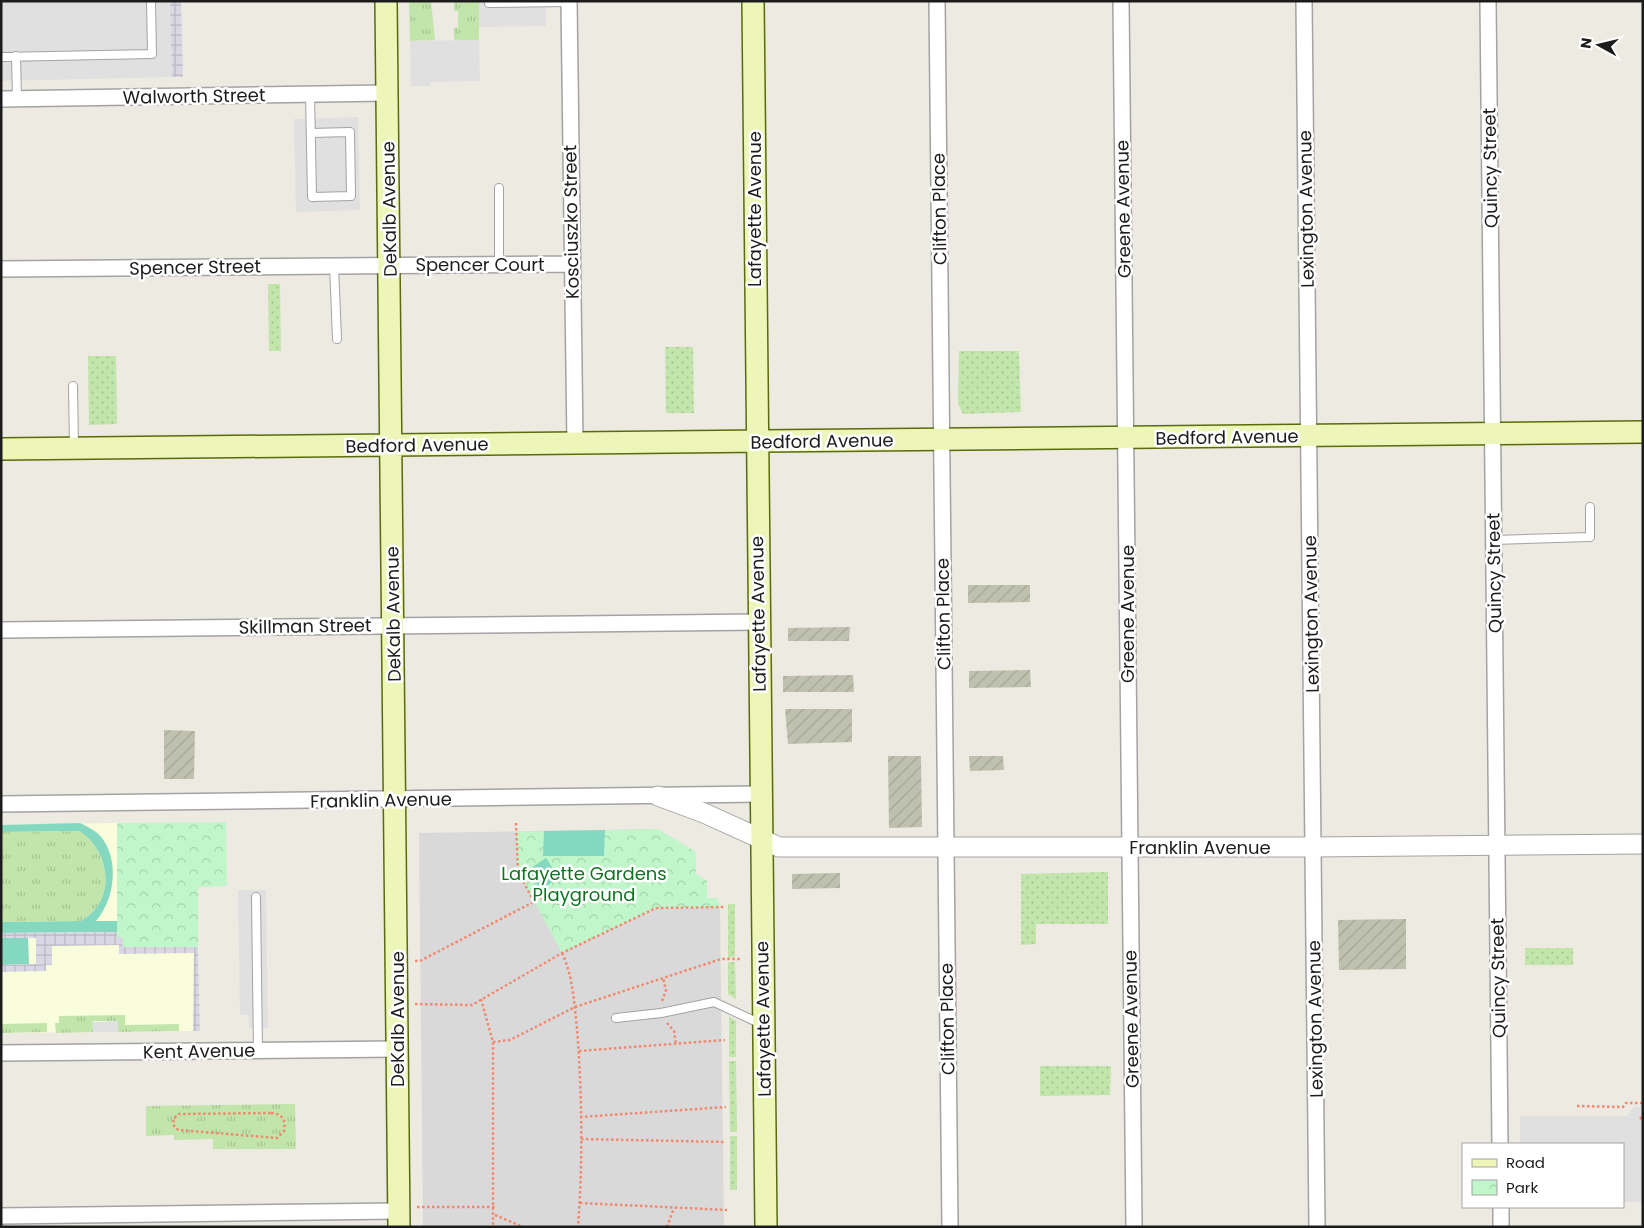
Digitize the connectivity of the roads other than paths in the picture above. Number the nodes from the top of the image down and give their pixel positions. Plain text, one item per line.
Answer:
1 (151, 1) edge
2 (386, 1) edge
3 (753, 1) edge
4 (937, 1) edge
5 (1121, 1) edge
6 (1304, 1) edge
7 (1488, 1) edge
8 (569, 2) edge
9 (489, 3) dead end
10 (16, 56) junction
11 (1, 57) edge
12 (387, 93) junction
13 (310, 94) junction
14 (17, 98) junction
15 (1, 99) edge
16 (311, 133) junction
17 (499, 188) dead end
18 (499, 264) junction
19 (571, 264) junction
20 (334, 265) junction
21 (390, 265) junction
22 (1, 269) edge
23 (337, 339) dead end
24 (73, 386) dead end
25 (1643, 432) edge
26 (1492, 434) junction
27 (1309, 436) junction
28 (1125, 438) junction
29 (942, 440) junction
30 (756, 442) junction
31 (575, 444) junction
32 (391, 445) junction
33 (74, 449) junction
34 (1, 450) edge
35 (1590, 507) dead end
36 (1494, 540) junction
37 (759, 622) junction
38 (393, 626) junction
39 (1, 630) edge
40 (760, 794) junction
41 (658, 796) junction
42 (395, 800) junction
43 (1, 804) edge
44 (760, 838) junction
45 (1643, 844) edge
46 (1497, 846) junction
47 (1128, 847) junction
48 (1313, 847) junction
49 (945, 848) junction
50 (256, 898) dead end
51 (616, 1018) dead end
52 (763, 1025) junction
53 (397, 1049) junction
54 (258, 1051) junction
55 (1, 1054) edge
56 (1500, 1143) edge
57 (1501, 1208) edge
58 (404, 1215) edge
59 (1, 1216) edge
60 (36, 1221) edge
61 (766, 1227) edge
62 (950, 1227) edge
63 (1134, 1227) edge
64 (1317, 1227) edge
65 (1501, 1227) edge

1 - 10 lane
2 - 12 main road, DeKalb Avenue
3 - 30 main road, Lafayette Avenue
4 - 29 street, Clifton Place
5 - 28 street, Greene Avenue
6 - 27 street, Lexington Avenue
7 - 26 street, Quincy Street
8 - 9 lane
8 - 19 street, Kosciuszko Street
10 - 11 lane
10 - 14 lane
12 - 13 street, Walworth Street
12 - 21 main road, DeKalb Avenue
13 - 14 street, Walworth Street
13 - 16 lane
14 - 15 street, Walworth Street
16 - 16 lane
17 - 18 lane
18 - 19 street, Spencer Court
18 - 21 street, Spencer Court
19 - 31 street, Kosciuszko Street
20 - 21 street, Spencer Street
20 - 22 street, Spencer Street
20 - 23 lane
21 - 32 main road, DeKalb Avenue
24 - 33 lane
25 - 26 main road, Bedford Avenue
26 - 27 main road, Bedford Avenue
26 - 36 street, Quincy Street
27 - 28 main road, Bedford Avenue
27 - 48 street, Lexington Avenue
28 - 29 main road, Bedford Avenue
28 - 47 street, Greene Avenue
29 - 30 main road, Bedford Avenue
29 - 49 street, Clifton Place
30 - 31 main road, Bedford Avenue
30 - 37 main road, Lafayette Avenue
31 - 32 main road, Bedford Avenue
32 - 33 main road, Bedford Avenue
32 - 38 main road, DeKalb Avenue
33 - 34 main road, Bedford Avenue
35 - 36 lane
36 - 46 street, Quincy Street
37 - 38 street, Skillman Street
37 - 40 main road, Lafayette Avenue
38 - 39 street, Skillman Street
38 - 42 main road, DeKalb Avenue
40 - 41 street, Franklin Avenue
40 - 44 main road, Lafayette Avenue
41 - 42 street, Franklin Avenue
41 - 44 street, Franklin Avenue
42 - 43 street, Franklin Avenue
42 - 53 main road, DeKalb Avenue
44 - 49 street, Franklin Avenue
44 - 52 main road, Lafayette Avenue
45 - 46 street, Franklin Avenue
46 - 48 street, Franklin Avenue
46 - 56 street, Quincy Street
47 - 48 street, Franklin Avenue
47 - 49 street, Franklin Avenue
47 - 63 street, Greene Avenue
48 - 64 street, Lexington Avenue
49 - 62 street, Clifton Place
50 - 54 lane
51 - 52 lane
52 - 61 main road, Lafayette Avenue
53 - 54 street, Kent Avenue
53 - 58 main road, DeKalb Avenue
54 - 55 street, Kent Avenue
57 - 65 street
58 - 60 street
59 - 60 street

